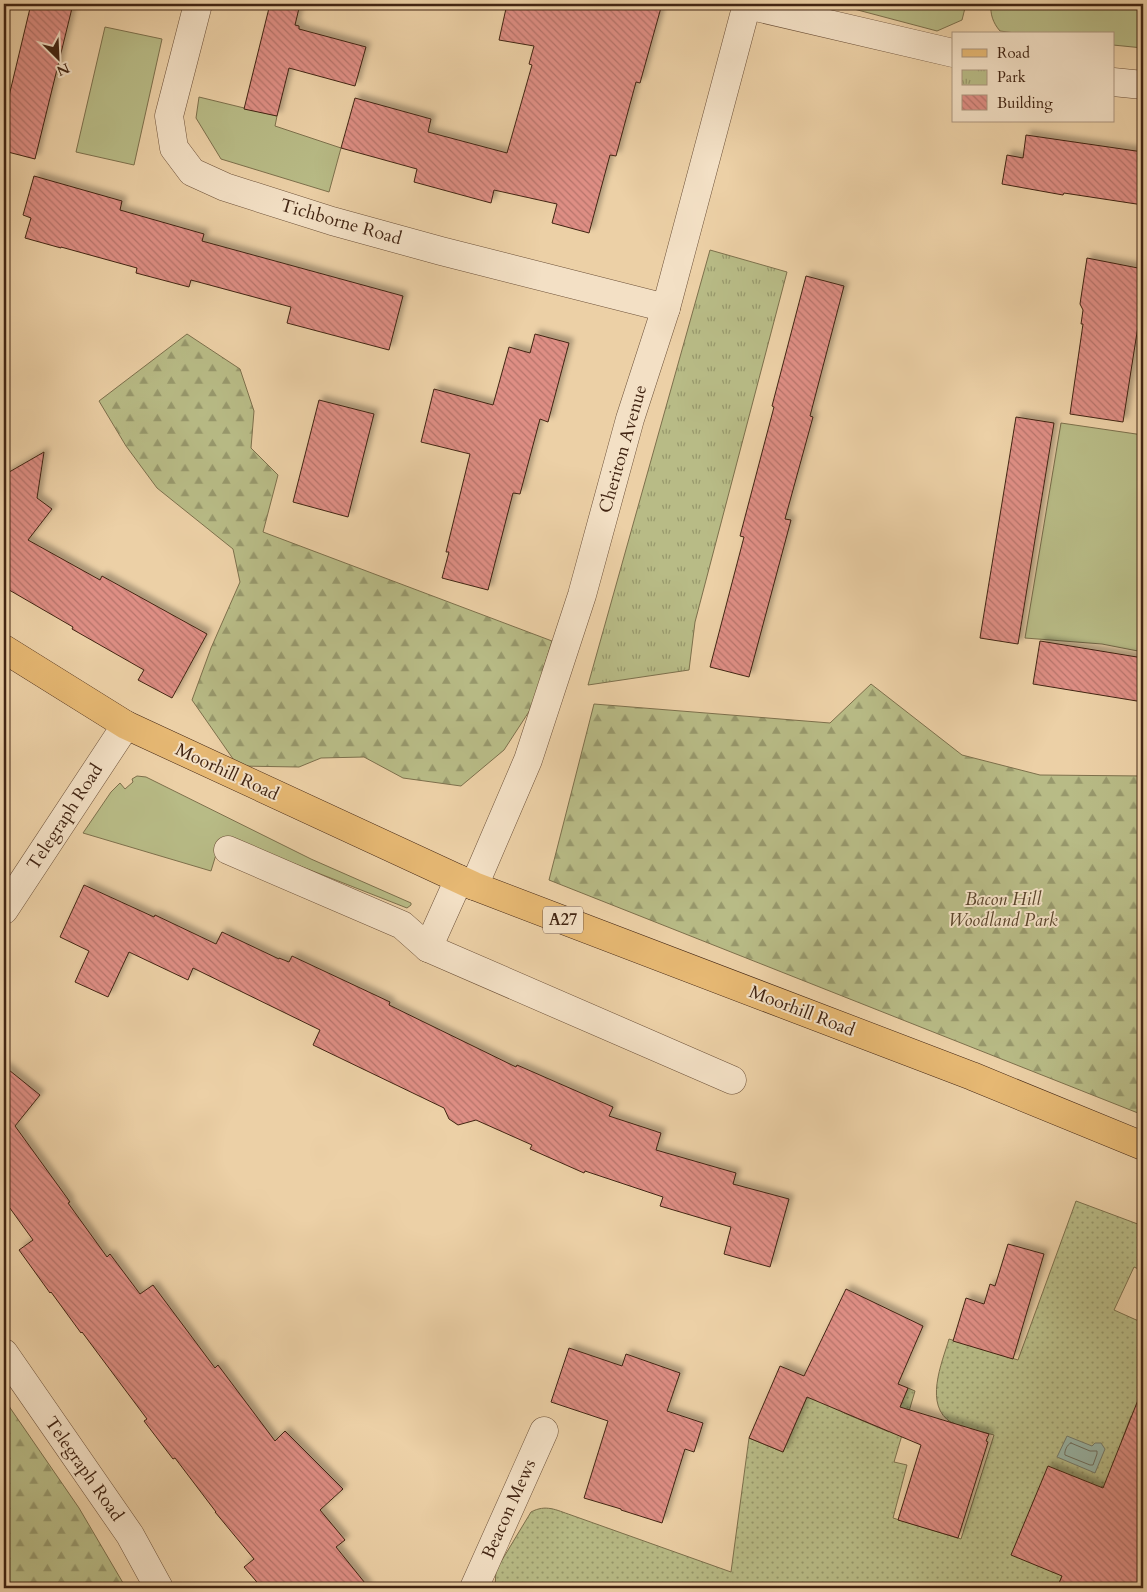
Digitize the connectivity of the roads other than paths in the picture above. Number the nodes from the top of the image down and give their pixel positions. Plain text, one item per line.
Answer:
1 (198, 4) edge
2 (747, 4) edge
3 (952, 53) edge
4 (1114, 82) edge
5 (1143, 85) edge
6 (666, 308) junction
7 (4, 649) edge
8 (126, 725) junction
9 (228, 850) dead end
10 (466, 883) junction
11 (4, 910) edge
12 (428, 948) junction
13 (732, 1080) dead end
14 (1143, 1146) edge
15 (4, 1353) edge
16 (544, 1430) dead end
17 (159, 1588) edge
18 (474, 1588) edge

1 - 6 street, Tichborne Road
2 - 3 street
2 - 6 street, Cheriton Avenue
4 - 5 street
6 - 10 street, Cheriton Avenue
7 - 8 main road, Moorhill Road / A27
8 - 10 main road, Moorhill Road / A27
8 - 11 street, Telegraph Road
9 - 12 street
10 - 12 street
10 - 14 main road, Moorhill Road / A27
12 - 13 street
15 - 17 street, Telegraph Road
16 - 18 street, Beacon Mews

